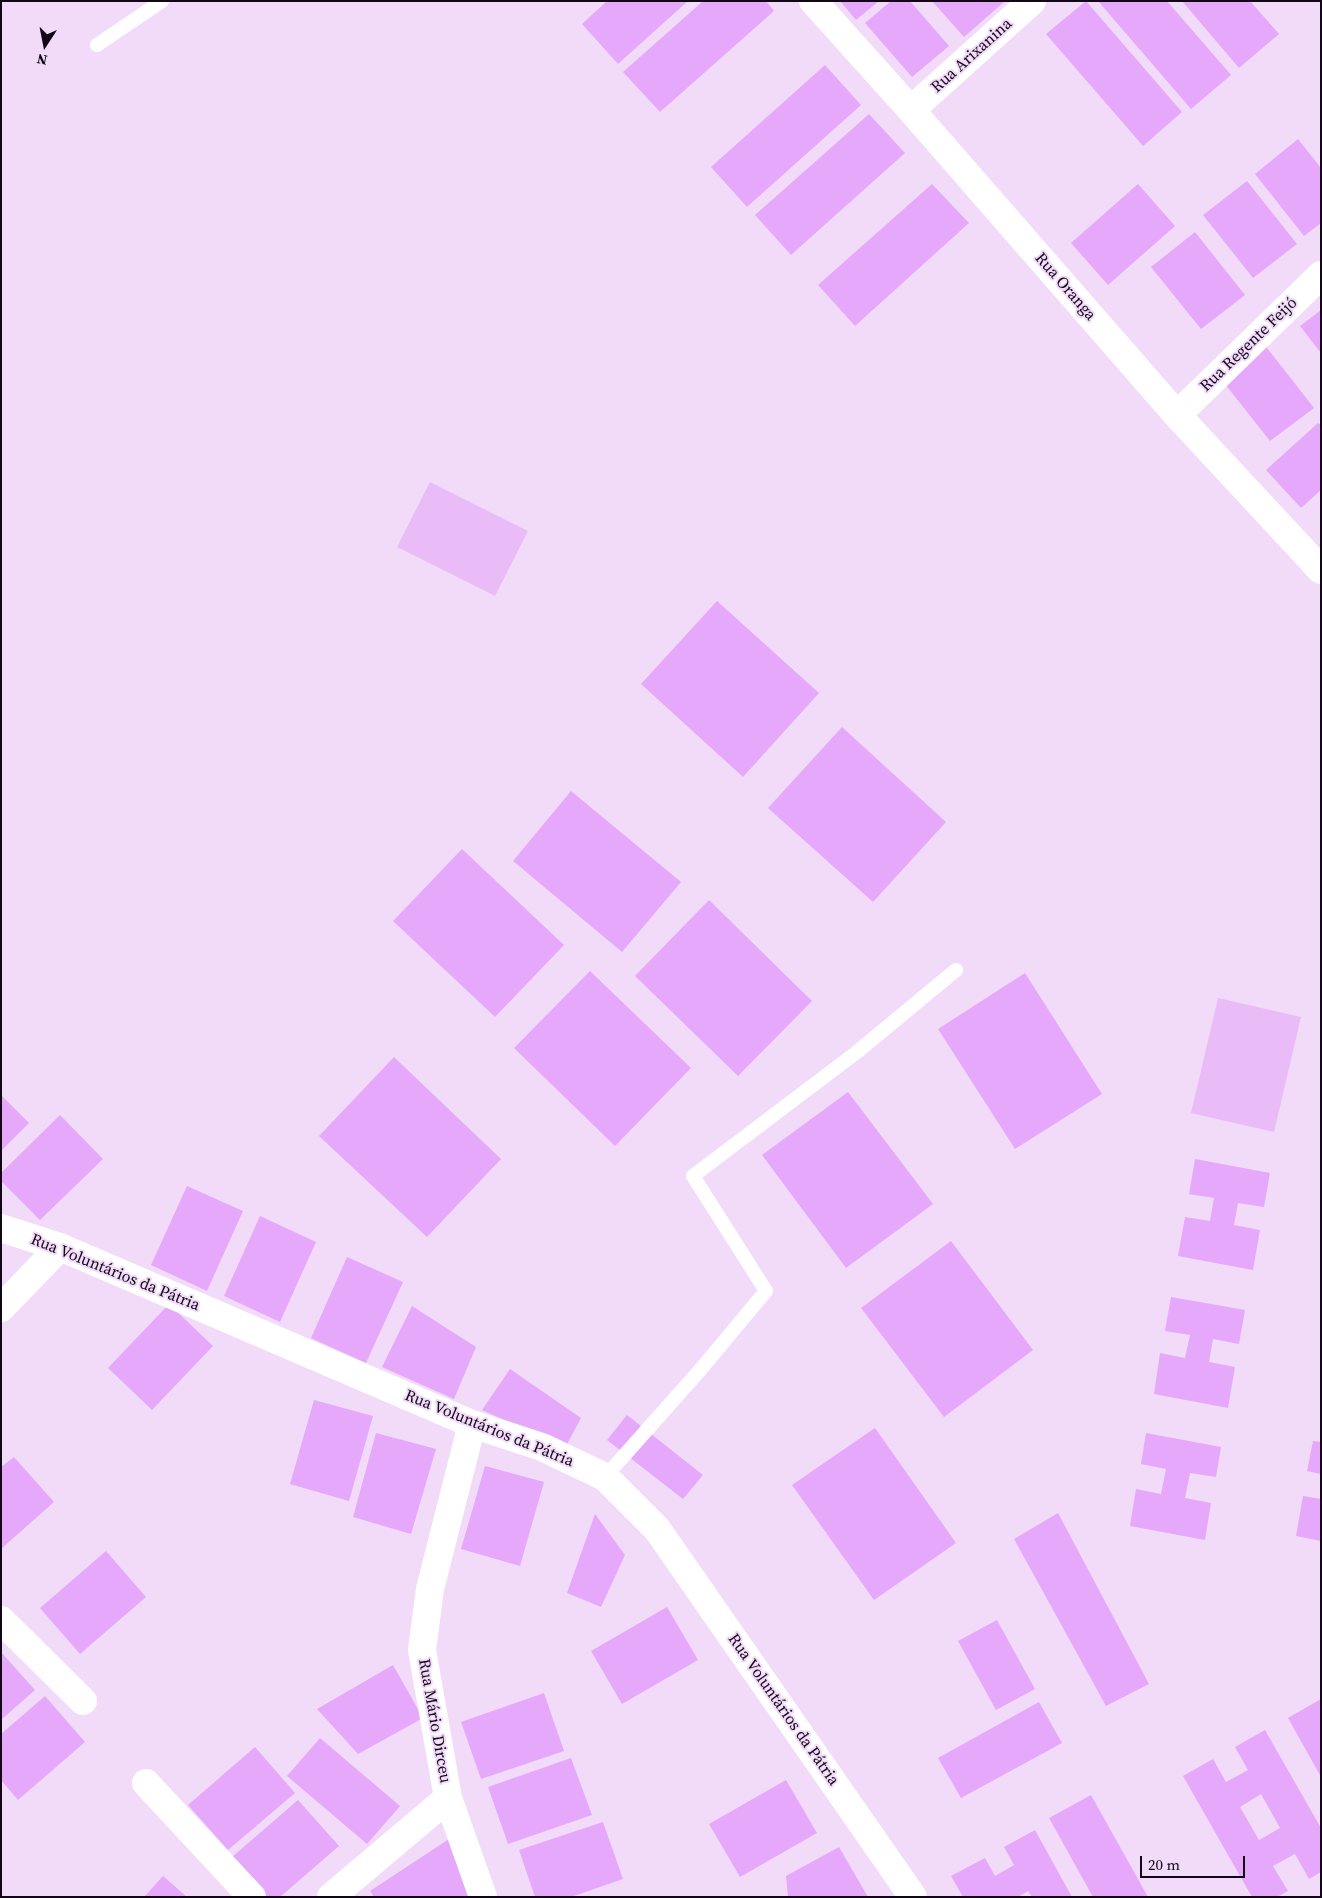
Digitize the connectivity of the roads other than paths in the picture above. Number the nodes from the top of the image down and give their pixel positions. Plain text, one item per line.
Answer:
1 (162, 1) edge
2 (813, 1) edge
3 (1032, 1) edge
4 (97, 45) dead end
5 (911, 110) junction
6 (1321, 275) edge
7 (1177, 415) junction
8 (1321, 570) edge
9 (956, 970) dead end
10 (1, 1228) edge
11 (60, 1247) junction
12 (1, 1308) edge
13 (472, 1424) junction
14 (604, 1477) junction
15 (1, 1620) edge
16 (83, 1701) dead end
17 (146, 1783) dead end
18 (448, 1798) junction
19 (252, 1897) edge
20 (331, 1897) edge
21 (483, 1897) edge
22 (913, 1897) edge

1 - 4 lane
2 - 5 street, Rua Oranga
3 - 5 street, Rua Arixanina
5 - 7 street, Rua Oranga
6 - 7 street, Rua Regente Feijó
7 - 8 street, Rua Oranga
9 - 14 lane
10 - 11 street, Rua Voluntários da Pátria
11 - 12 street
11 - 13 street, Rua Voluntários da Pátria
13 - 14 street, Rua Voluntários da Pátria
13 - 18 street, Rua Mário Dirceu
14 - 22 street, Rua Voluntários da Pátria
15 - 16 street
17 - 19 street
18 - 20 street
18 - 21 street, Rua Mário Dirceu

